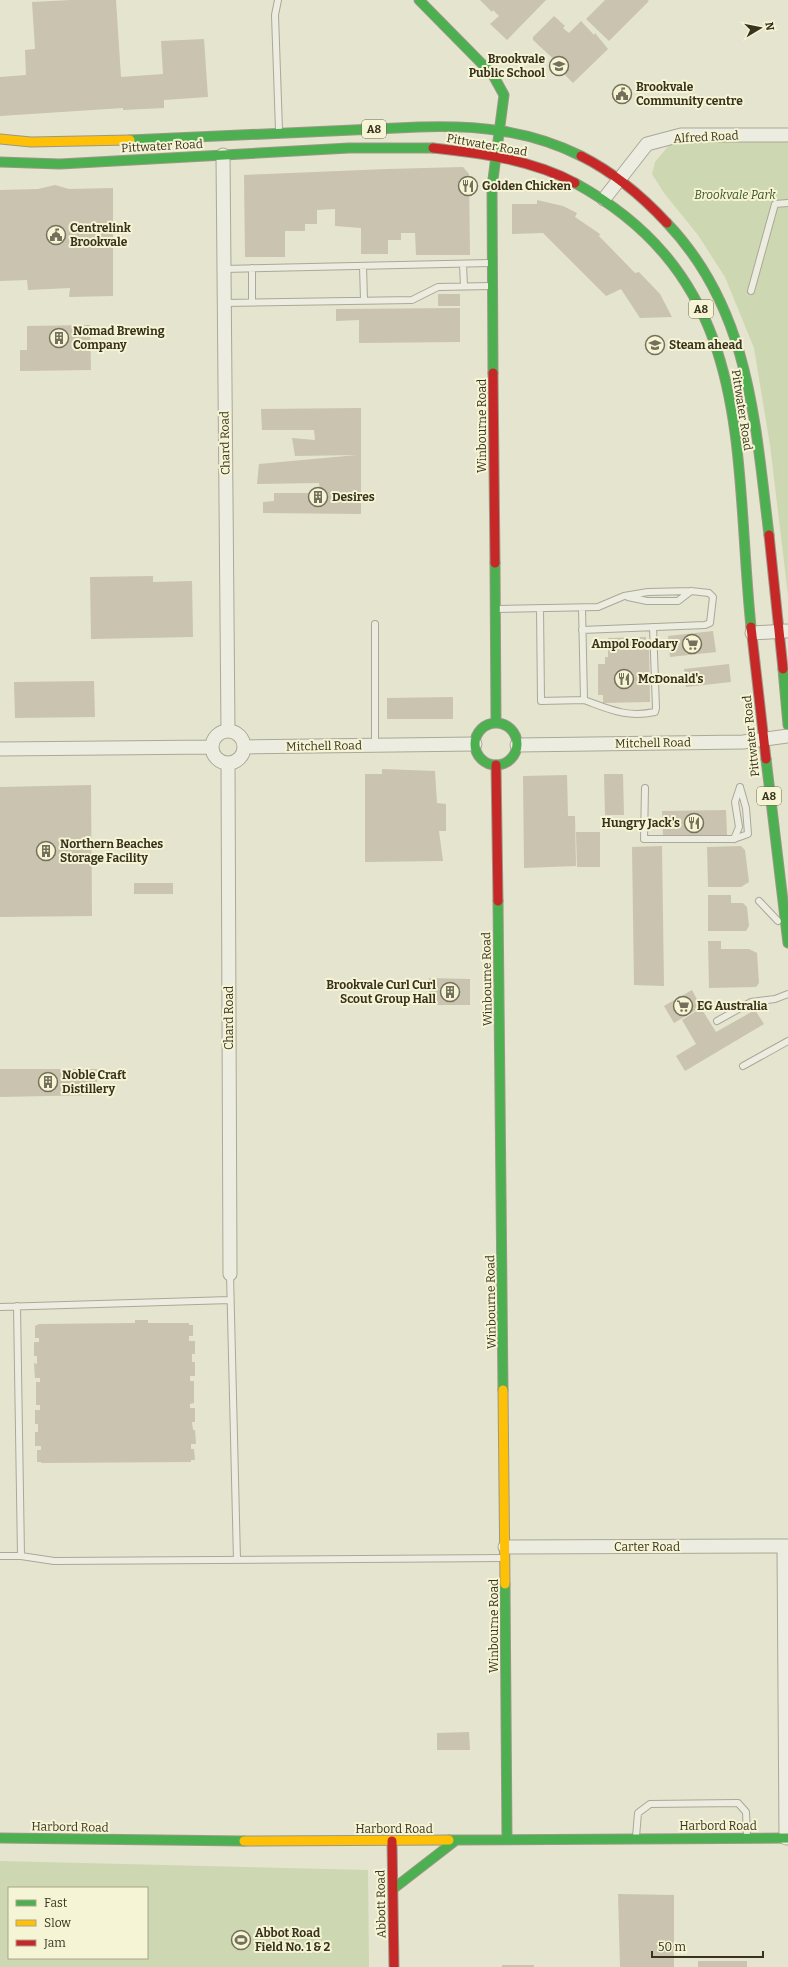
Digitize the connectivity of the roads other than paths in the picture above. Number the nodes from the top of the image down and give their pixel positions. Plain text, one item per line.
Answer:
1 (278, 0) edge
2 (419, 0) edge
3 (501, 130) junction
4 (279, 133) junction
5 (788, 135) edge
6 (0, 139) edge
7 (223, 155) junction
8 (497, 156) junction
9 (0, 162) edge
10 (619, 179) junction
11 (604, 199) junction
12 (788, 203) edge
13 (492, 263) junction
14 (463, 264) junction
15 (363, 266) junction
16 (252, 268) junction
17 (224, 269) junction
18 (464, 286) junction
19 (493, 286) junction
20 (751, 291) dead end
21 (364, 300) junction
22 (252, 302) junction
23 (224, 303) junction
24 (691, 591) junction
25 (624, 596) junction
26 (540, 608) junction
27 (582, 608) junction
28 (495, 609) junction
29 (375, 624) dead end
30 (653, 627) junction
31 (582, 630) junction
32 (784, 631) edge
33 (752, 633) junction
34 (584, 700) junction
35 (496, 723) junction
36 (788, 725) edge
37 (228, 730) junction
38 (788, 736) edge
39 (763, 740) junction
40 (475, 744) junction
41 (375, 745) junction
42 (517, 745) junction
43 (244, 746) junction
44 (212, 747) junction
45 (0, 749) edge
46 (228, 763) junction
47 (496, 765) junction
48 (645, 788) dead end
49 (734, 839) junction
50 (759, 901) dead end
51 (786, 930) junction
52 (788, 943) edge
53 (788, 994) edge
54 (717, 1021) dead end
55 (788, 1041) edge
56 (743, 1066) dead end
57 (230, 1274) joint
58 (230, 1300) junction
59 (17, 1306) junction
60 (0, 1307) edge
61 (786, 1546) edge
62 (505, 1553) junction
63 (0, 1556) edge
64 (21, 1556) junction
65 (238, 1560) junction
66 (0, 1838) edge
67 (747, 1838) junction
68 (787, 1838) edge
69 (636, 1839) junction
70 (455, 1840) junction
71 (507, 1840) junction
72 (392, 1841) junction
73 (393, 1889) junction
74 (394, 1967) edge

1 - 4 lane
2 - 3 main road, Winbourne Road
3 - 4 main road, Pittwater Road / A8
3 - 8 main road, Winbourne Road
3 - 10 main road, Pittwater Road / A8
4 - 6 main road, Pittwater Road / A8
5 - 10 street, Alfred Road
7 - 8 main road, Pittwater Road / A8
7 - 9 main road, Pittwater Road / A8
7 - 17 street, Chard Road
8 - 11 main road, Pittwater Road / A8
8 - 13 main road, Winbourne Road
10 - 11 street, Alfred Road
10 - 32 main road, Pittwater Road / A8
11 - 33 main road, Pittwater Road / A8
12 - 20 lane
13 - 14 lane
13 - 19 main road, Winbourne Road
14 - 15 lane
14 - 18 lane
15 - 16 lane
15 - 21 lane
16 - 17 lane
16 - 22 lane
17 - 23 street, Chard Road
18 - 19 lane
18 - 21 lane
19 - 28 main road, Winbourne Road
21 - 22 lane
22 - 23 lane
23 - 37 street, Chard Road
24 - 25 lane
24 - 25 lane
24 - 30 lane
25 - 27 lane
26 - 27 lane
26 - 28 lane
26 - 34 lane
27 - 31 lane
28 - 35 main road, Winbourne Road
29 - 41 lane
30 - 31 lane
30 - 34 lane
31 - 34 lane
32 - 33 street
32 - 36 main road, Pittwater Road / A8
33 - 39 main road, Pittwater Road / A8
35 - 40 main road
35 - 42 main road
37 - 43 street
37 - 44 street
38 - 39 street, Mitchell Road
39 - 42 street, Mitchell Road
39 - 51 main road, Pittwater Road / A8
40 - 41 street, Mitchell Road
40 - 47 main road
41 - 43 street, Mitchell Road
42 - 47 main road
43 - 46 street
44 - 45 street
44 - 46 street
46 - 57 street, Chard Road
47 - 62 main road, Winbourne Road
48 - 49 lane
49 - 49 lane
50 - 51 lane
51 - 52 main road, Pittwater Road / A8
53 - 54 lane
55 - 56 lane
57 - 58 lane
58 - 59 lane
58 - 65 lane
59 - 60 lane
59 - 64 lane
61 - 62 street, Carter Road
61 - 68 street
62 - 65 lane
62 - 71 main road, Winbourne Road
63 - 64 lane
64 - 65 lane
66 - 72 main road, Harbord Road
67 - 68 main road, Harbord Road
67 - 69 main road, Harbord Road
67 - 69 lane
69 - 71 main road, Harbord Road
70 - 71 main road, Harbord Road
70 - 72 main road, Harbord Road
70 - 73 main road
72 - 73 main road, Abbott Road
73 - 74 main road, Abbott Road

